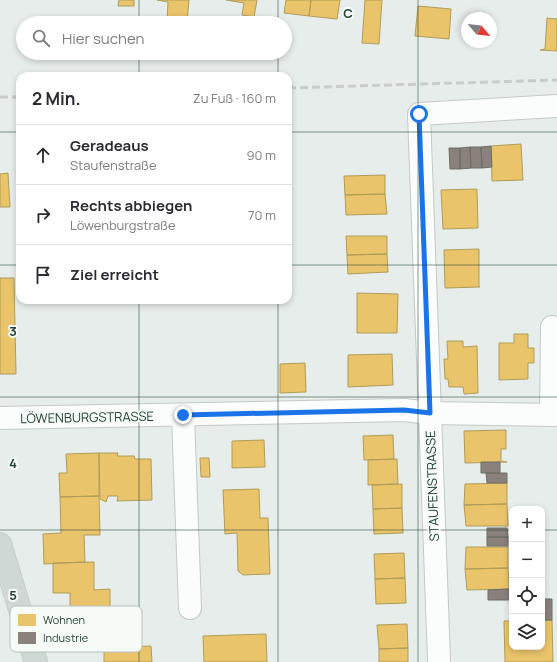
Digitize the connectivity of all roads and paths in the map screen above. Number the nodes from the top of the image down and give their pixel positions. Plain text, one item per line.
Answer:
1 (557, 106) edge
2 (552, 327) dead end
3 (430, 413) junction
4 (183, 415) junction
5 (554, 415) edge
6 (0, 418) edge
7 (0, 544) edge
8 (19, 606) edge
9 (190, 608) dead end
10 (33, 652) edge
11 (439, 660) dead end
12 (36, 662) edge

1 - 3 street, STAUFENSTRASSE
2 - 5 street
3 - 4 street, LÖWENBURGSTRASSE
3 - 5 street, LÖWENBURGSTRASSE
3 - 11 street, STAUFENSTRASSE
4 - 6 street, LÖWENBURGSTRASSE
4 - 9 street
7 - 8 main road
10 - 12 main road

